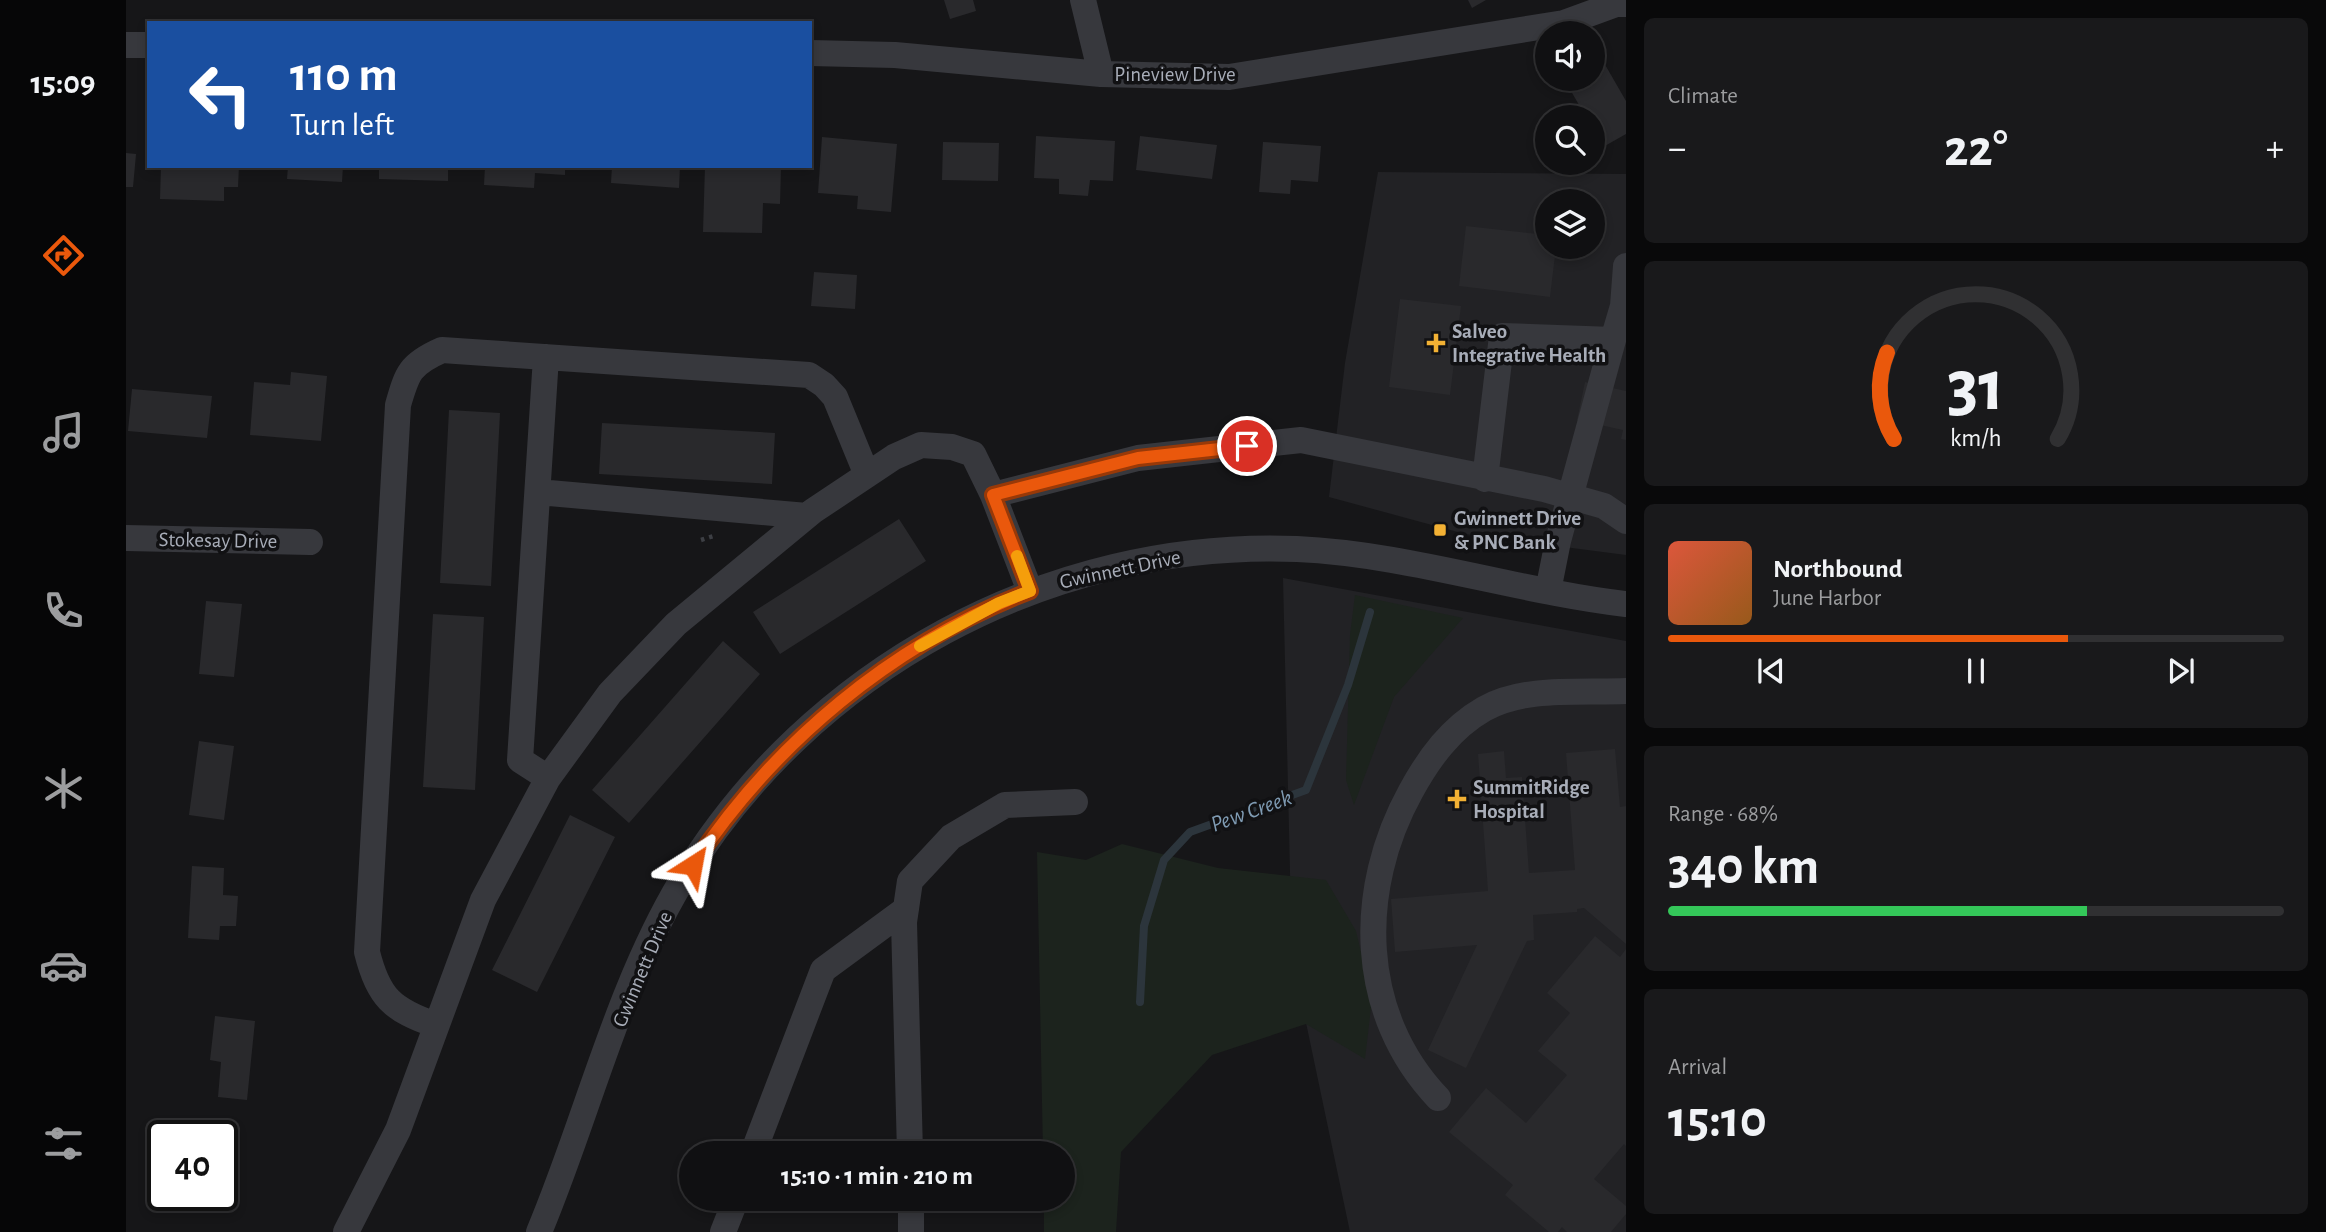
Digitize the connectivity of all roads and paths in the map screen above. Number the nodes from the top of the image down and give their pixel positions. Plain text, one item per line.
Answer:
1 (1083, 0) edge
2 (1620, 2) edge
3 (126, 45) edge
4 (147, 45) edge
5 (812, 53) edge
6 (1101, 74) junction
7 (1626, 266) edge
8 (1624, 306) edge
9 (1613, 340) junction
10 (546, 357) junction
11 (867, 475) junction
12 (1485, 479) junction
13 (538, 492) junction
14 (993, 495) junction
15 (1571, 496) junction
16 (807, 516) junction
17 (1626, 521) edge
18 (126, 538) edge
19 (310, 542) dead end
20 (1030, 591) junction
21 (1548, 591) junction
22 (1626, 604) edge
23 (1626, 691) edge
24 (548, 778) junction
25 (1075, 802) dead end
26 (906, 909) junction
27 (436, 1025) junction
28 (1438, 1098) dead end
29 (758, 1141) edge
30 (910, 1141) edge
31 (731, 1211) edge
32 (911, 1211) edge
33 (346, 1232) edge
34 (539, 1232) edge
35 (723, 1232) edge
36 (911, 1232) edge

1 - 6 street
2 - 6 street, Pineview Drive
3 - 4 street
5 - 6 street, Pineview Drive
7 - 8 street
8 - 9 street
9 - 12 street
9 - 15 street
10 - 11 street
10 - 13 street
10 - 27 street
11 - 14 street
11 - 16 street
12 - 14 street
12 - 15 street
13 - 16 street
13 - 24 street
14 - 20 street
15 - 17 street
15 - 21 street
16 - 24 street
18 - 19 street, Stokesay Drive
20 - 21 street, Gwinnett Drive
20 - 34 street, Gwinnett Drive
21 - 22 street, Gwinnett Drive
23 - 28 street
24 - 27 street
25 - 26 street
26 - 29 street
26 - 30 street
27 - 33 street
31 - 35 street
32 - 36 street

